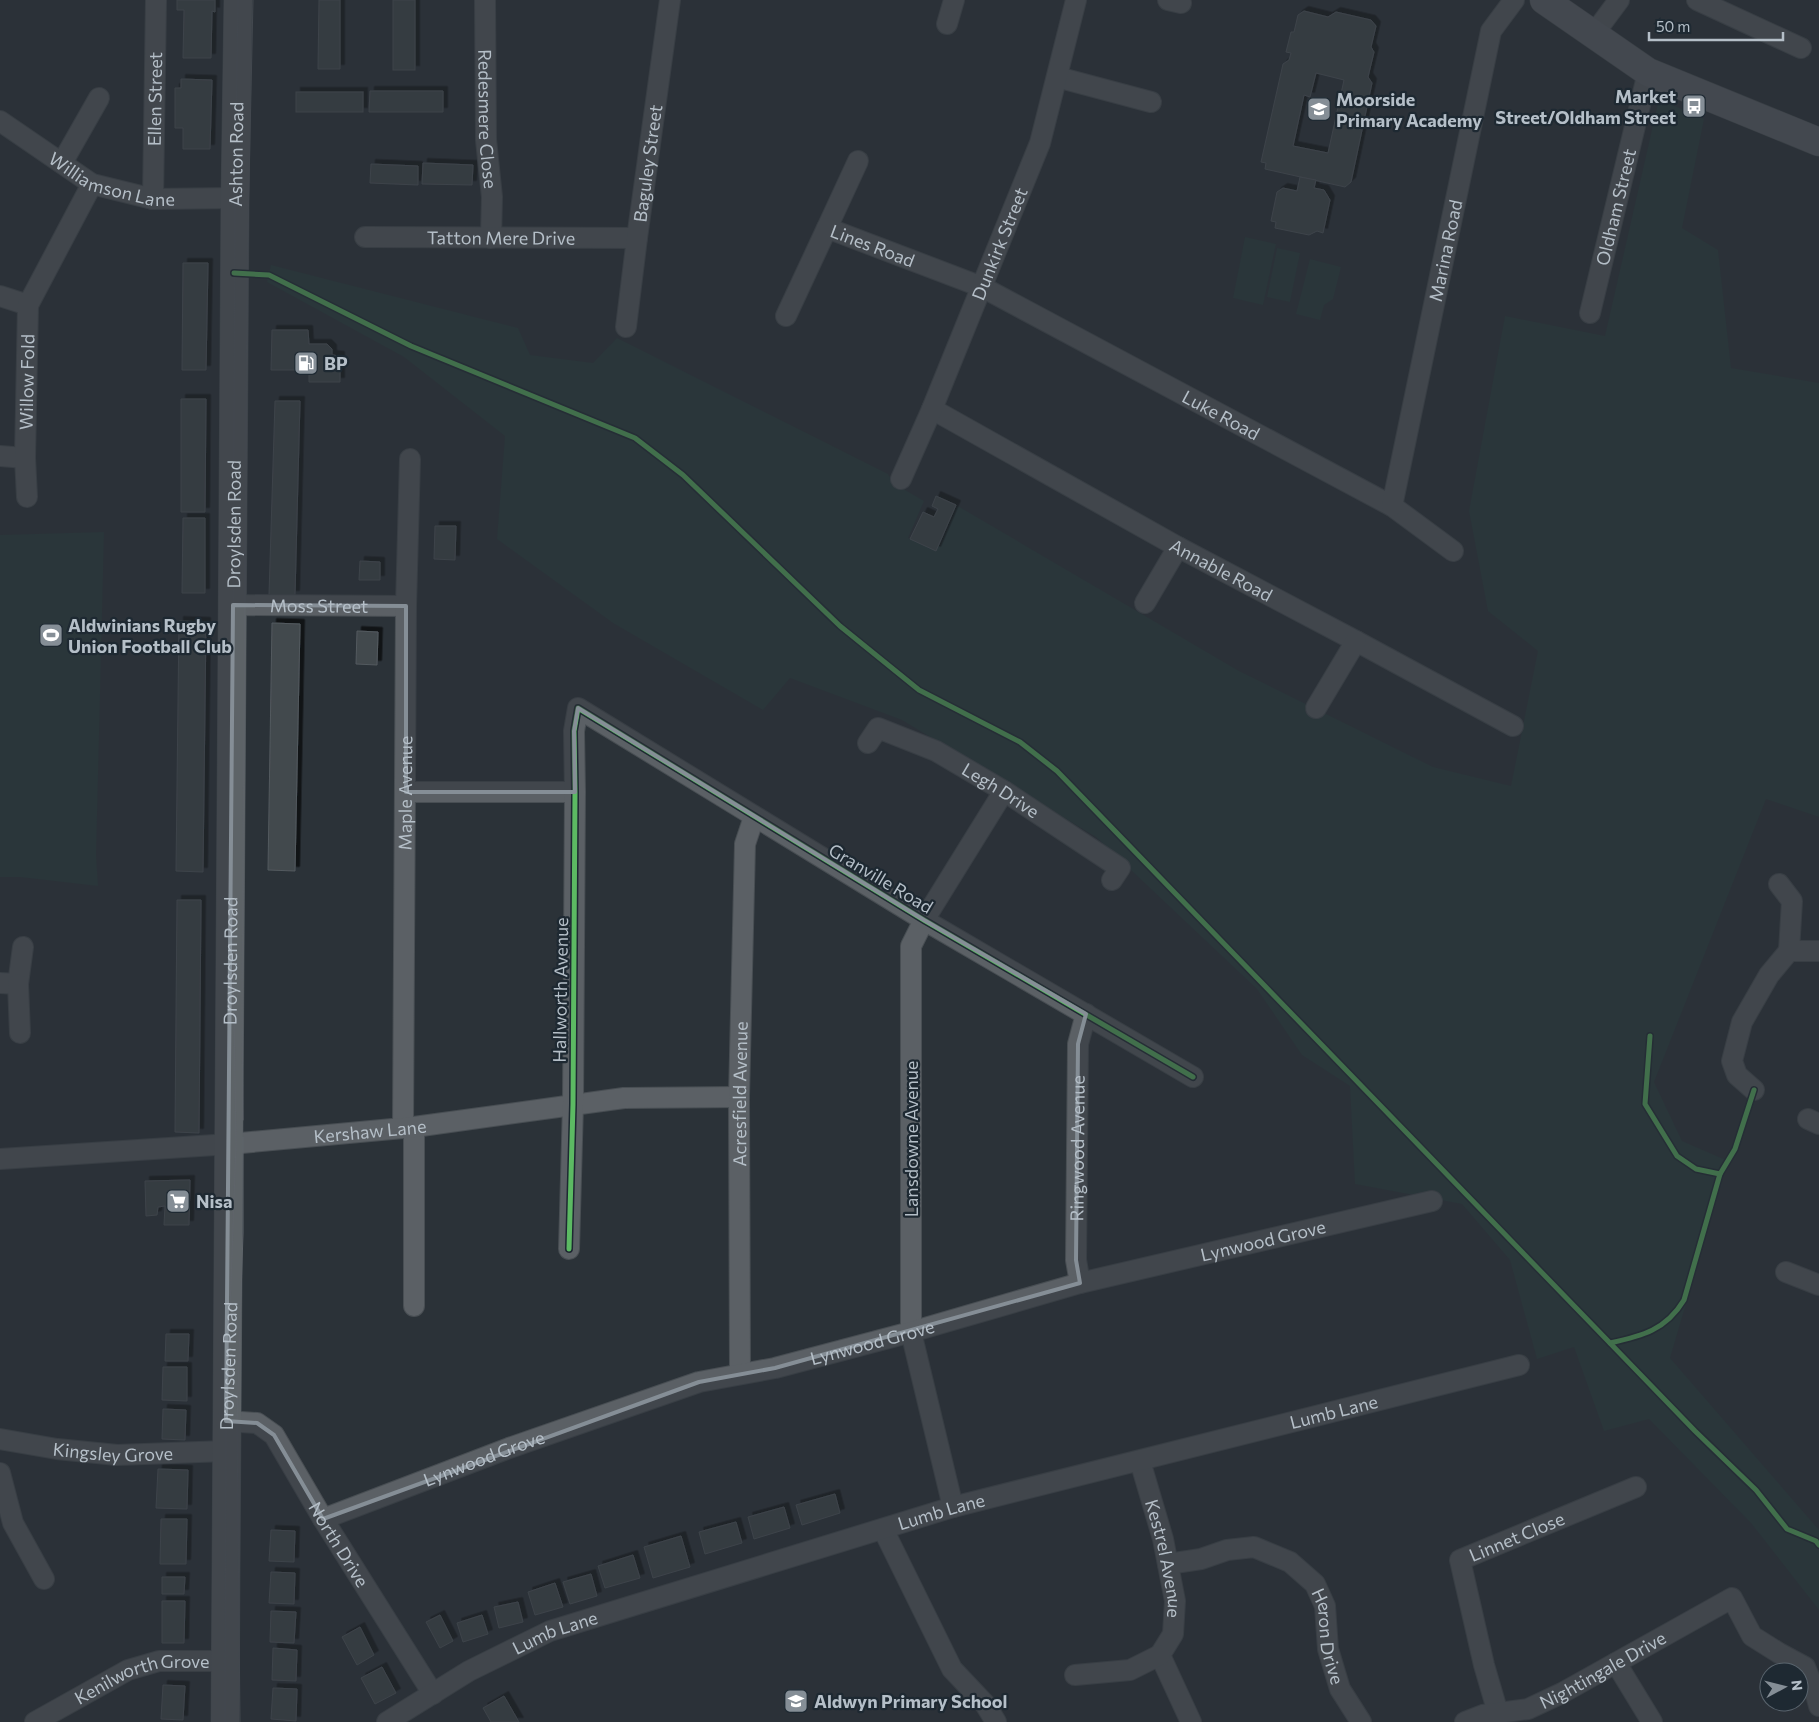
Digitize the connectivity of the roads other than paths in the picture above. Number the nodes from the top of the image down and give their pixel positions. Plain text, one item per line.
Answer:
1 (156, 0) edge
2 (238, 0) edge
3 (253, 0) edge
4 (485, 0) edge
5 (670, 0) edge
6 (954, 0) edge
7 (1076, 0) edge
8 (1514, 0) edge
9 (1544, 0) edge
10 (1619, 0) edge
11 (1697, 0) edge
12 (948, 24) dead end
13 (1593, 35) junction
14 (1801, 48) dead end
15 (1648, 72) junction
16 (1057, 77) junction
17 (99, 98) dead end
18 (1151, 102) dead end
19 (0, 121) edge
20 (1819, 142) edge
21 (858, 160) dead end
22 (62, 164) junction
23 (92, 184) junction
24 (235, 198) junction
25 (153, 199) junction
26 (827, 228) junction
27 (365, 237) dead end
28 (491, 238) junction
29 (637, 238) junction
30 (982, 287) junction
31 (0, 296) edge
32 (28, 305) junction
33 (1590, 313) dead end
34 (786, 316) dead end
35 (626, 327) dead end
36 (932, 409) junction
37 (0, 456) edge
38 (25, 458) junction
39 (410, 459) dead end
40 (901, 479) dead end
41 (27, 497) dead end
42 (1392, 506) junction
43 (1178, 547) junction
44 (1453, 551) dead end
45 (1145, 603) dead end
46 (233, 605) junction
47 (406, 606) junction
48 (1356, 640) junction
49 (1316, 708) dead end
50 (1513, 726) dead end
51 (574, 731) joint
52 (868, 743) dead end
53 (1004, 791) junction
54 (406, 792) junction
55 (575, 792) junction
56 (754, 817) junction
57 (1112, 880) dead end
58 (1779, 884) dead end
59 (924, 920) junction
60 (23, 947) dead end
61 (1789, 951) junction
62 (1819, 951) edge
63 (9, 984) edge
64 (1086, 1014) junction
65 (20, 1033) dead end
66 (1193, 1077) dead end
67 (1754, 1090) dead end
68 (739, 1097) junction
69 (572, 1104) junction
70 (408, 1128) junction
71 (230, 1144) junction
72 (0, 1159) edge
73 (1432, 1201) dead end
74 (569, 1249) dead end
75 (1786, 1272) dead end
76 (1080, 1283) junction
77 (1819, 1285) edge
78 (414, 1306) dead end
79 (911, 1332) junction
80 (1519, 1364) dead end
81 (740, 1374) junction
82 (226, 1421) junction
83 (0, 1439) edge
84 (226, 1452) junction
85 (1140, 1461) junction
86 (0, 1473) edge
87 (1636, 1487) dead end
88 (953, 1508) junction
89 (322, 1519) junction
90 (883, 1529) junction
91 (1168, 1564) junction
92 (44, 1579) dead end
93 (1160, 1655) junction
94 (225, 1661) junction
95 (1616, 1663) junction
96 (1075, 1675) dead end
97 (433, 1694) junction
98 (1819, 1706) edge
99 (1498, 1713) junction
100 (35, 1722) edge
101 (226, 1722) edge
102 (387, 1722) edge
103 (996, 1722) edge
104 (1191, 1722) edge
105 (1362, 1722) edge
106 (1465, 1722) edge
107 (1652, 1722) edge

1 - 25 street, Ellen Street
2 - 24 main road, Ashton Road
3 - 24 main road, Ashton Road
4 - 28 street, Redesmere Close
5 - 29 street, Baguley Street
6 - 12 street
7 - 16 street, Dunkirk Street
8 - 42 street, Marina Road
9 - 13 street
10 - 13 street
11 - 14 street
13 - 15 street
15 - 20 street
15 - 33 street, Oldham Street
16 - 18 street
16 - 30 street, Dunkirk Street
17 - 22 street
19 - 22 street, Williamson Lane
21 - 26 street
22 - 23 street, Williamson Lane
23 - 25 street, Williamson Lane
23 - 32 street, Willow Fold
24 - 25 street, Williamson Lane
24 - 46 main road, Droylsden Road
26 - 30 street, Lines Road
26 - 34 street, Lines Road
27 - 28 street, Tatton Mere Drive
28 - 29 street, Tatton Mere Drive
29 - 35 street, Baguley Street
30 - 36 street, Dunkirk Street
30 - 42 street, Luke Road
31 - 32 street
32 - 38 street, Willow Fold
36 - 40 street, Dunkirk Street
36 - 43 street, Annable Road
37 - 38 street
38 - 41 street, Willow Fold
39 - 47 street, Maple Avenue
42 - 44 street, Luke Road
43 - 45 street
43 - 48 street, Annable Road
46 - 47 street, Moss Street
46 - 71 main road, Droylsden Road
47 - 54 street, Maple Avenue
48 - 49 street
48 - 50 street, Annable Road
51 - 55 street, Hallworth Avenue
51 - 56 street, Granville Road
52 - 53 street, Legh Drive
53 - 57 street, Legh Drive
53 - 59 street, Lansdowne Avenue
54 - 55 street
54 - 70 street, Maple Avenue
55 - 69 street, Hallworth Avenue
56 - 59 street, Granville Road
56 - 68 street, Acresfield Avenue
58 - 61 street
59 - 64 street, Granville Road
59 - 79 street, Lansdowne Avenue
60 - 63 street
61 - 62 street
61 - 67 street
63 - 65 street
64 - 66 street, Granville Road
64 - 76 street, Ringwood Avenue
68 - 69 street, Kershaw Lane
68 - 81 street, Acresfield Avenue
69 - 70 street, Kershaw Lane
69 - 74 street, Hallworth Avenue
70 - 71 street, Kershaw Lane
70 - 78 street, Maple Avenue
71 - 72 street, Kershaw Lane
71 - 82 main road, Droylsden Road
73 - 76 street, Lynwood Grove
75 - 77 street
76 - 79 street, Lynwood Grove
79 - 81 street, Lynwood Grove
79 - 88 street, Lansdowne Avenue
80 - 85 street, Lumb Lane
81 - 89 street, Lynwood Grove
82 - 84 main road, Droylsden Road
82 - 89 street, North Drive
83 - 84 street, Kingsley Grove
84 - 94 main road, Droylsden Road
85 - 88 street, Lumb Lane
85 - 91 street, Kestrel Avenue
86 - 92 street
87 - 99 street, Linnet Close
88 - 90 street, Lumb Lane
89 - 97 street, North Drive
90 - 97 street, Lumb Lane
90 - 103 street
91 - 93 street, Kestrel Avenue
91 - 105 street, Heron Drive
93 - 96 street
93 - 104 street
94 - 100 street, Kenilworth Grove
94 - 101 main road, Droylsden Road
95 - 98 street, Nightingale Drive
95 - 99 street, Nightingale Drive
95 - 107 street
97 - 102 street, Lumb Lane
99 - 106 street, Nightingale Drive

